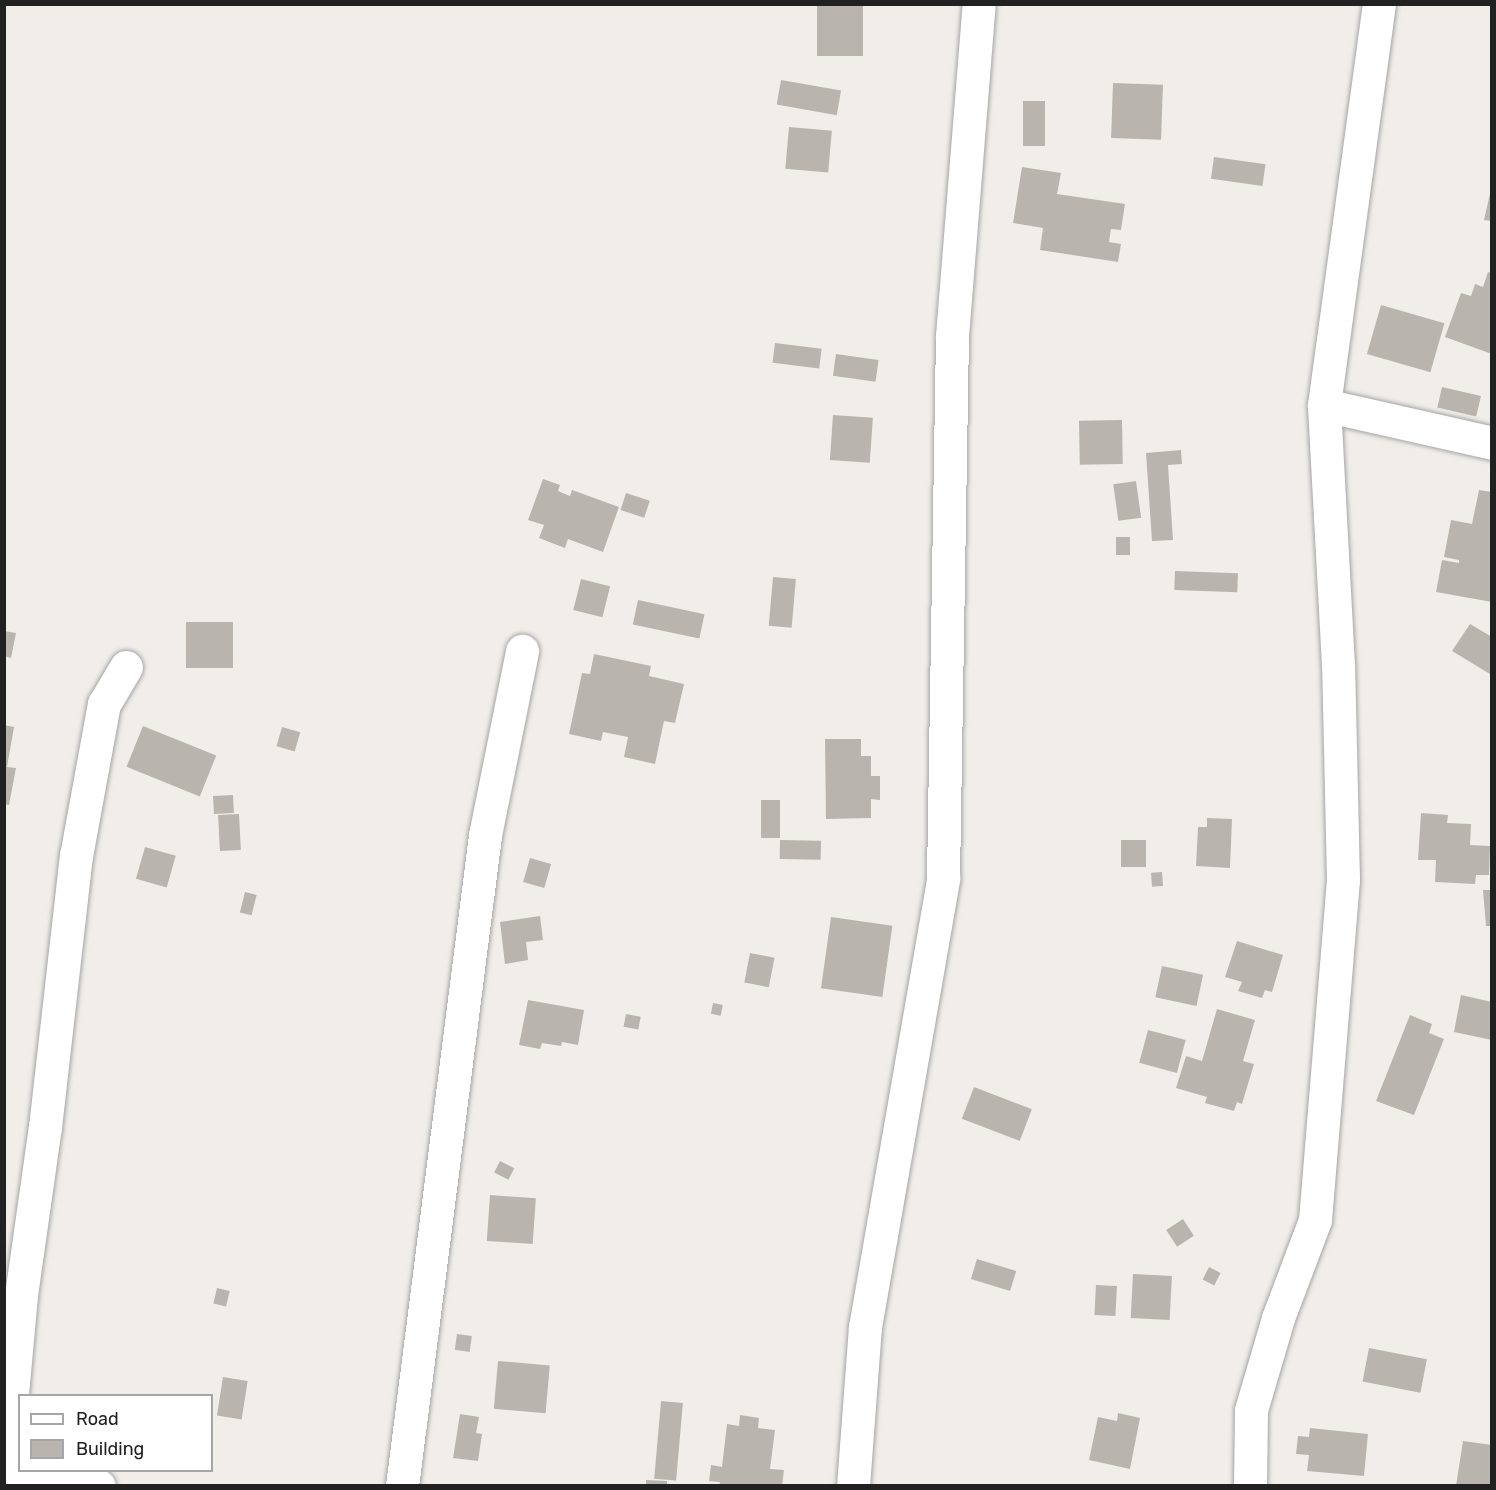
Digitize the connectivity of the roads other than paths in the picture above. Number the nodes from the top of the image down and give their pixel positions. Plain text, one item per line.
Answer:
1 (979, 4) edge
2 (1379, 4) edge
3 (1324, 405) junction
4 (1491, 443) edge
5 (522, 651) dead end
6 (126, 667) dead end
7 (5, 1471) edge
8 (99, 1485) edge
9 (402, 1485) edge
10 (853, 1485) edge
11 (1250, 1485) edge

1 - 10 street
2 - 3 street
3 - 4 street
3 - 11 street
5 - 9 street
6 - 7 street
7 - 8 street

